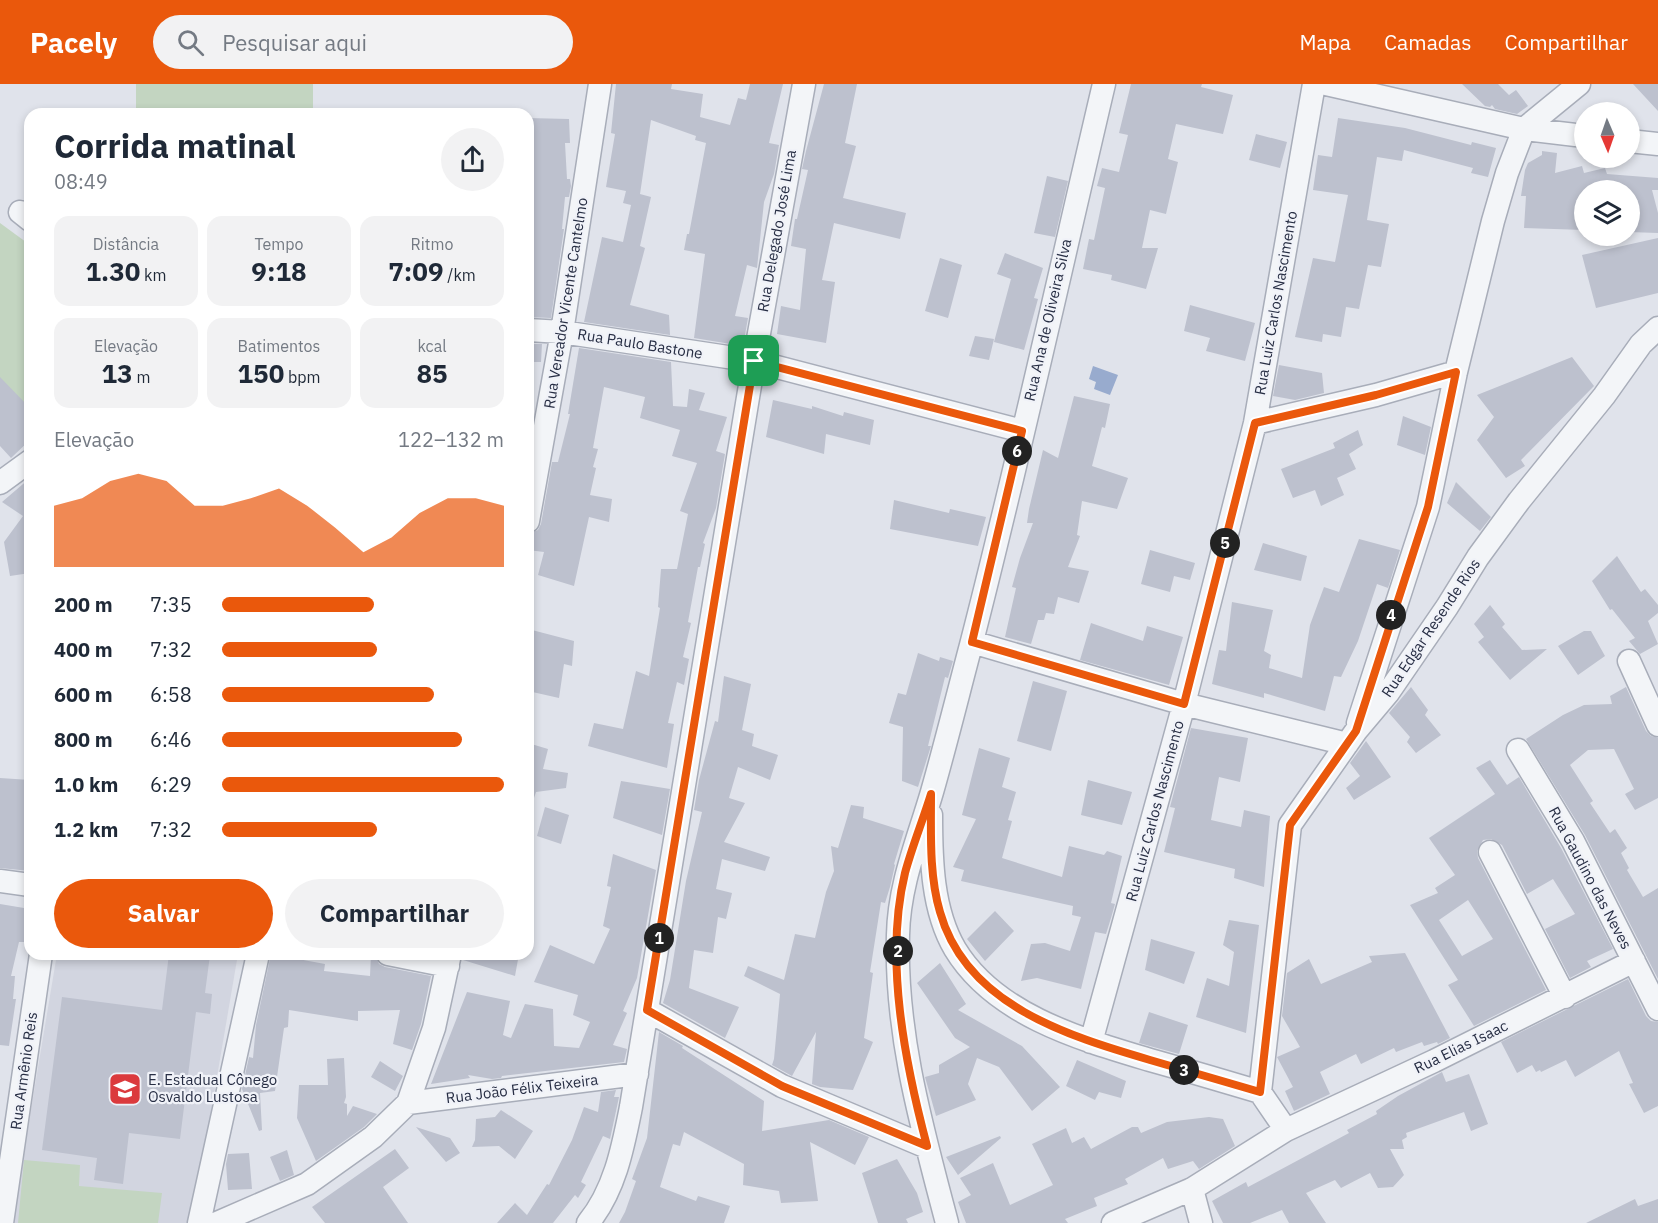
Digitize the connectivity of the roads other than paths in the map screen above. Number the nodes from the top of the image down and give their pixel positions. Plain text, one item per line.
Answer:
1 (600, 84) edge
2 (804, 84) edge
3 (1104, 84) edge
4 (1314, 84) edge
5 (1326, 84) edge
6 (1579, 84) edge
7 (1524, 129) junction
8 (1574, 135) edge
9 (1640, 142) edge
10 (1658, 144) edge
11 (1658, 328) edge
12 (534, 330) edge
13 (562, 332) junction
14 (754, 361) junction
15 (1456, 372) junction
16 (1255, 423) junction
17 (1022, 431) junction
18 (24, 465) edge
19 (0, 483) edge
20 (534, 488) edge
21 (972, 642) junction
22 (1629, 661) dead end
23 (1184, 704) junction
24 (1658, 725) edge
25 (1351, 737) junction
26 (1518, 750) dead end
27 (931, 794) junction
28 (1490, 852) dead end
29 (0, 881) edge
30 (24, 884) edge
31 (40, 960) edge
32 (257, 960) edge
33 (449, 960) edge
34 (1634, 961) junction
35 (1565, 997) junction
36 (1658, 1009) edge
37 (647, 1010) junction
38 (1091, 1042) junction
39 (637, 1074) junction
40 (1260, 1092) junction
41 (408, 1104) junction
42 (1286, 1130) junction
43 (927, 1146) junction
44 (1192, 1189) junction
45 (2, 1223) edge
46 (199, 1223) edge
47 (217, 1223) edge
48 (588, 1223) edge
49 (947, 1223) edge
50 (1113, 1223) edge
51 (1201, 1223) edge

1 - 13 street, Rua Vereador Vicente Cantelmo
2 - 14 street, Rua Delegado José Lima
3 - 17 street, Rua Ana de Oliveira Silva
4 - 16 street, Rua Luiz Carlos Nascimento
5 - 7 street
6 - 7 street
7 - 8 street
7 - 15 street
9 - 10 street
11 - 25 street, Rua Edgar Resende Rios
12 - 13 street, Rua Paulo Bastone
13 - 14 street, Rua Paulo Bastone
13 - 20 street, Rua Vereador Vicente Cantelmo
14 - 17 street, Rua Paulo Bastone
14 - 37 street, Rua Delegado José Lima
15 - 16 street
15 - 25 street
16 - 23 street, Rua Luiz Carlos Nascimento
17 - 21 street, Rua Ana de Oliveira Silva
18 - 19 street
21 - 23 street
21 - 27 street, Rua Ana de Oliveira Silva
22 - 24 street
23 - 25 street
23 - 38 street, Rua Luiz Carlos Nascimento
25 - 40 street, Rua Edgar Resende Rios
26 - 34 street, Rua Gaudino das Neves
27 - 38 street
27 - 43 street, Rua Ana de Oliveira Silva
28 - 35 street
29 - 30 street
31 - 45 street, Rua Armênio Reis
32 - 46 street
33 - 41 street
34 - 35 street, Rua Elias Isaac
34 - 36 street, Rua Gaudino das Neves
35 - 42 street, Rua Elias Isaac
37 - 39 street, Rua Delegado José Lima
37 - 43 street
38 - 40 street
39 - 41 street, Rua João Félix Teixeira
39 - 48 street, Rua Delegado José Lima
40 - 42 street
41 - 47 street
42 - 44 street, Rua Elias Isaac
43 - 49 street, Rua Ana de Oliveira Silva
44 - 50 street, Rua Elias Isaac
44 - 51 street

